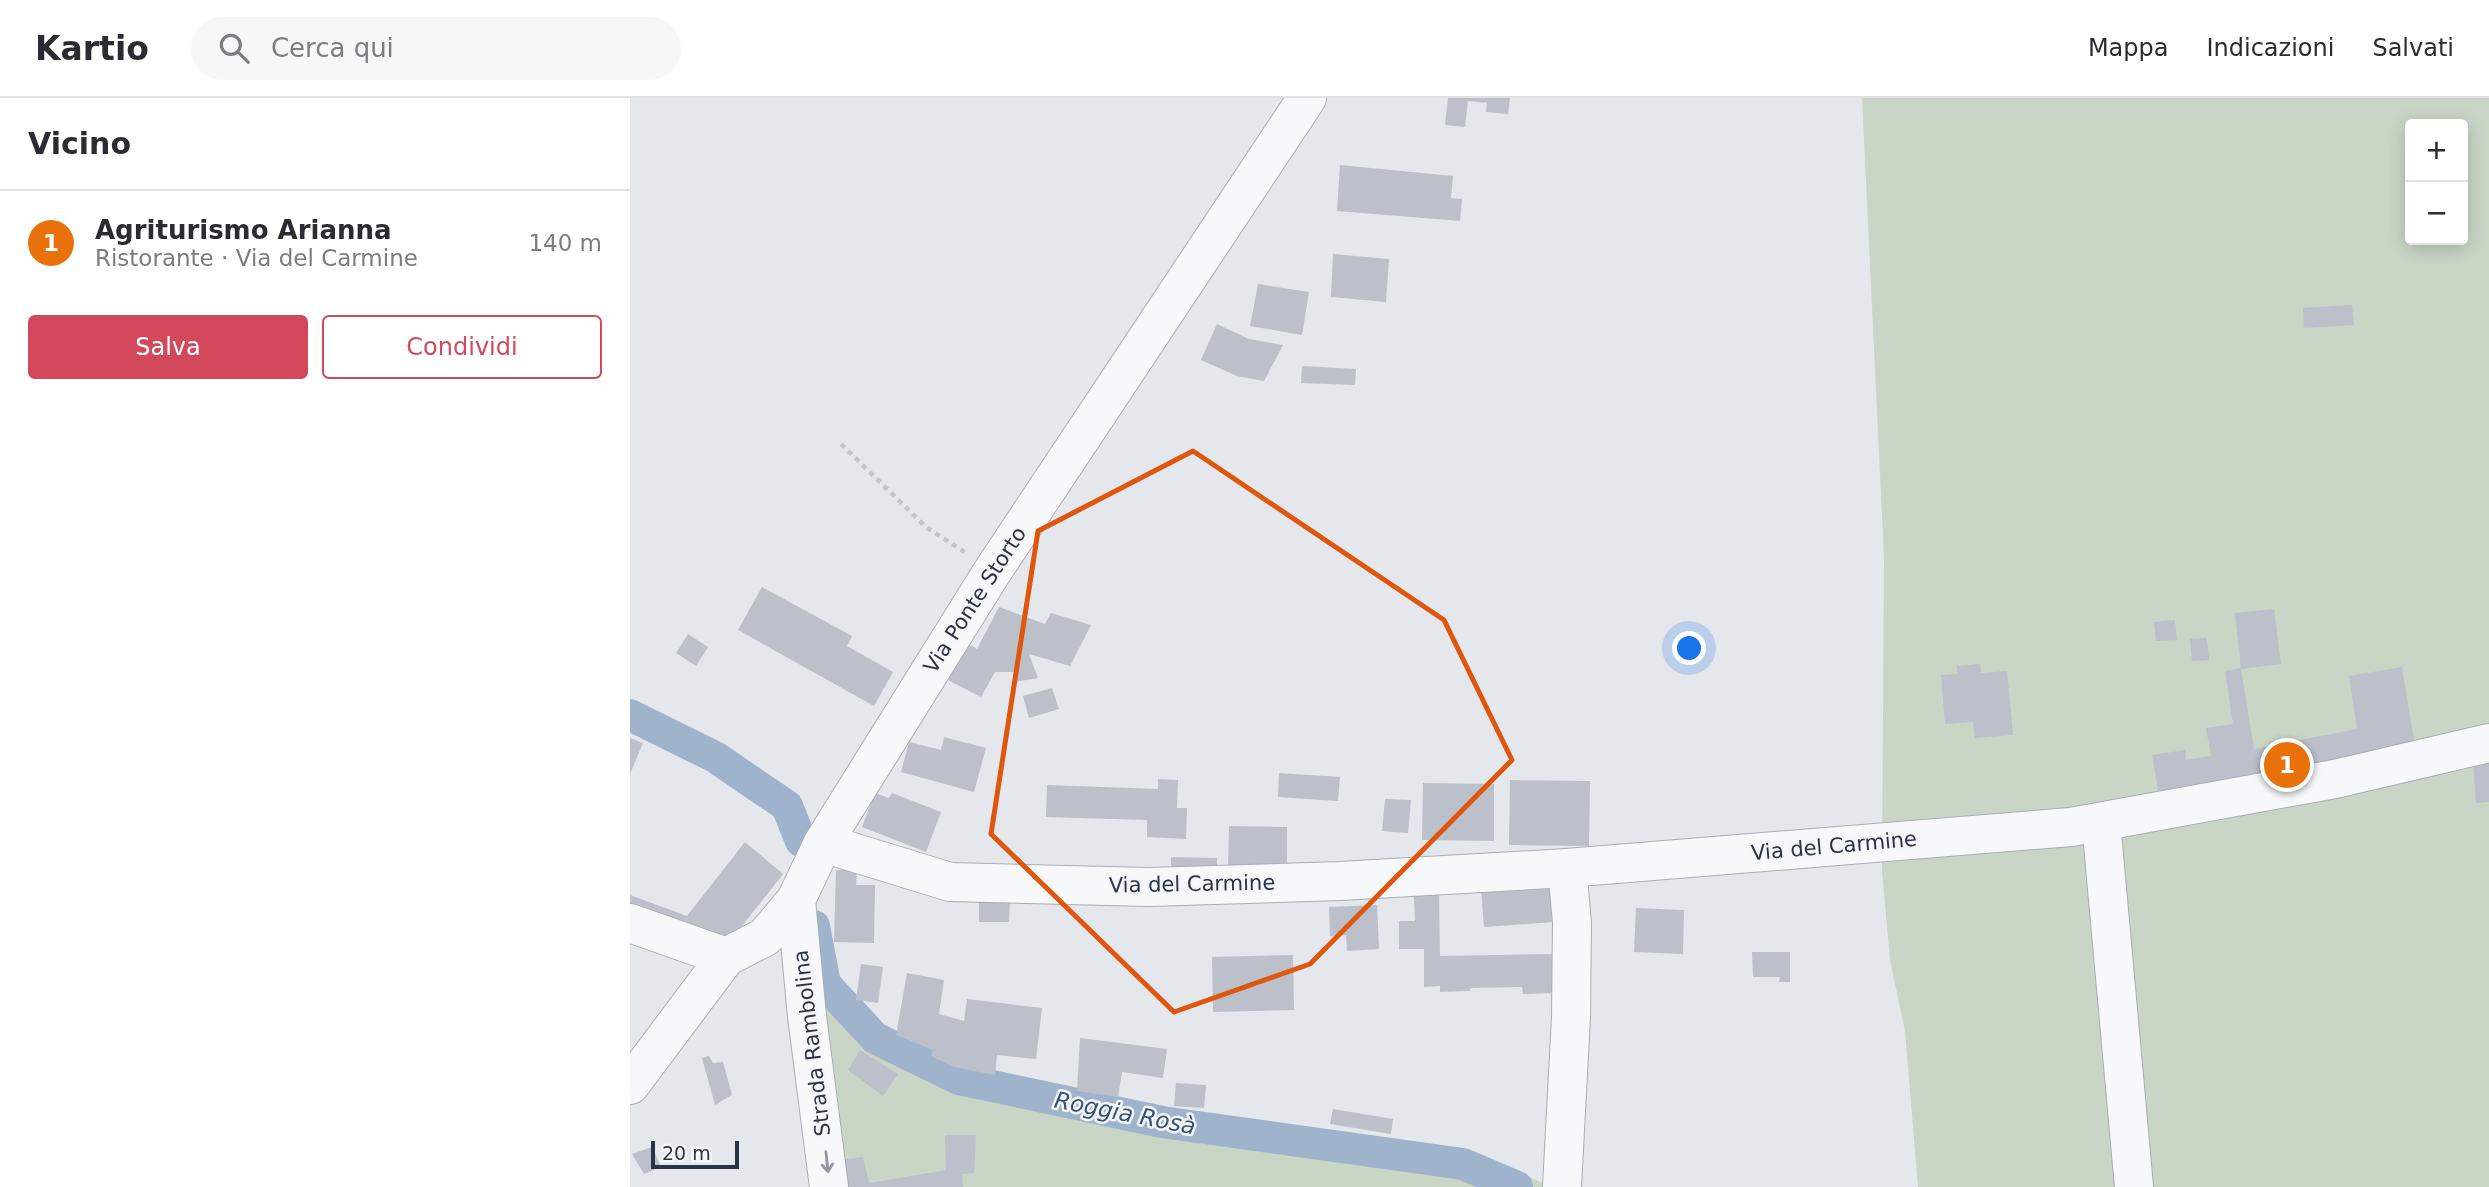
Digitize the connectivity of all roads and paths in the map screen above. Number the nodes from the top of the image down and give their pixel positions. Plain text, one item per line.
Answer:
1 (1307, 98) edge
2 (841, 444) dead end
3 (992, 572) junction
4 (2489, 743) edge
5 (2101, 822) junction
6 (822, 843) junction
7 (1567, 868) junction
8 (796, 900) junction
9 (630, 923) edge
10 (726, 957) junction
11 (630, 1085) edge
12 (1562, 1186) edge
13 (829, 1187) edge
14 (2134, 1187) edge

1 - 3 street, Via Ponte Storto
2 - 3 path
3 - 6 street, Via Ponte Storto
4 - 5 street, Via del Carmine
5 - 7 street, Via del Carmine
5 - 14 street
6 - 7 street, Via del Carmine
6 - 8 street, Via Ponte Storto
7 - 12 street
8 - 10 street, Via Ponte Storto
8 -> 13 street, Strada Rambolina
9 - 10 street
10 - 11 street, Via Ponte Storto

